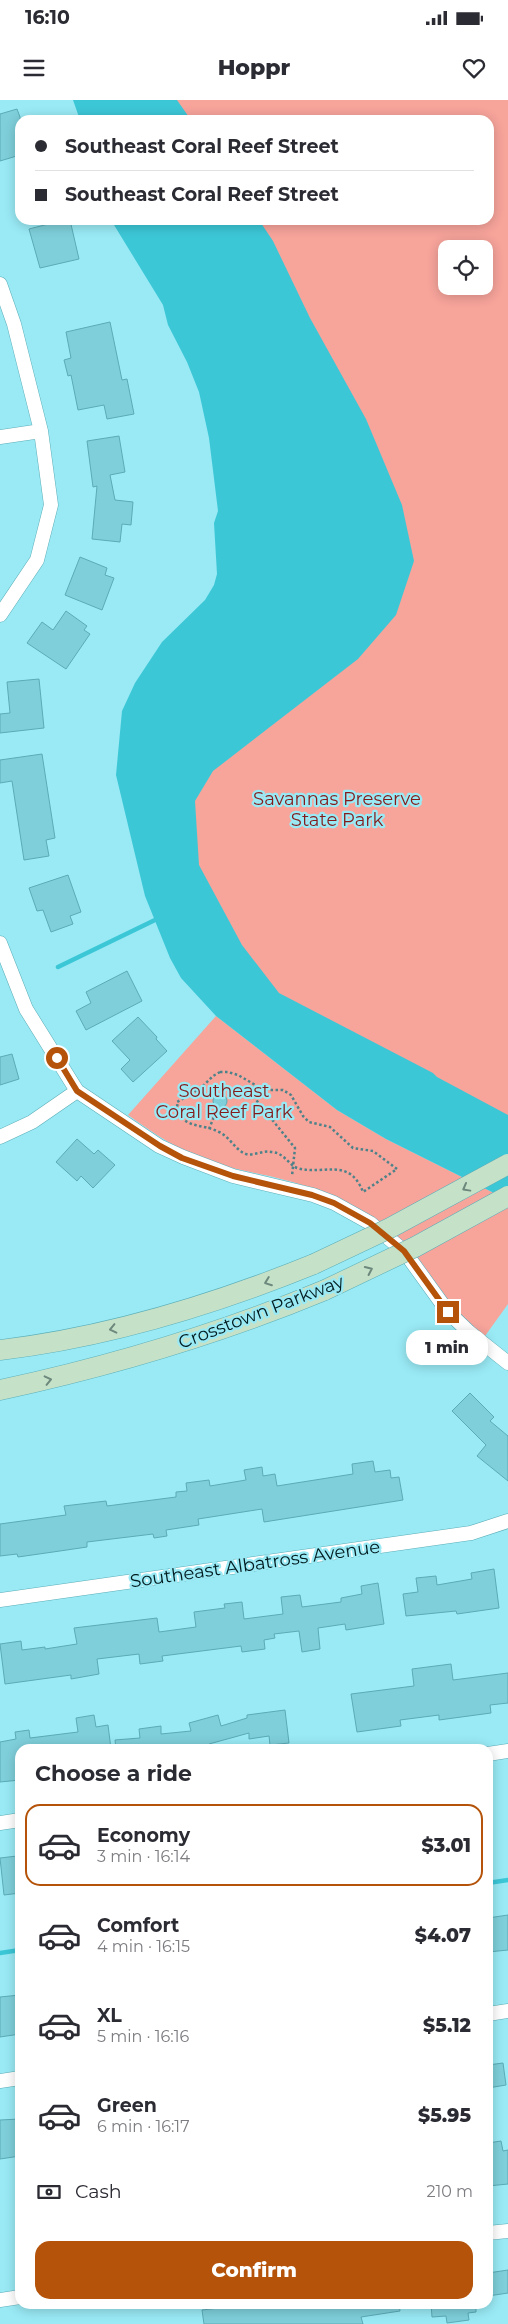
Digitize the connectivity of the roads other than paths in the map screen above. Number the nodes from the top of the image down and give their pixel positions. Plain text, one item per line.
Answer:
1 (0, 284) edge
2 (41, 431) junction
3 (0, 437) edge
4 (0, 615) edge
5 (0, 943) edge
6 (77, 1091) junction
7 (0, 1137) edge
8 (508, 1164) edge
9 (508, 1196) edge
10 (0, 1350) edge
11 (508, 1363) edge
12 (0, 1390) edge
13 (508, 1521) edge
14 (0, 1600) edge
15 (508, 1751) edge
16 (493, 1753) edge
17 (15, 1820) edge
18 (0, 1822) edge
19 (508, 2011) edge
20 (493, 2013) edge
21 (15, 2079) edge
22 (0, 2081) edge
23 (508, 2231) edge
24 (493, 2232) edge
25 (15, 2298) edge
26 (0, 2300) edge

1 - 2 street
2 - 3 street
2 - 4 street
5 - 6 street
6 - 7 street
6 - 11 street
8 -> 10 main road, Crosstown Parkway, bridge
12 -> 9 main road, Crosstown Parkway, bridge
13 - 14 street, Southeast Albatross Avenue
15 - 16 street
17 - 18 street
19 - 20 street
21 - 22 street
23 - 24 street
25 - 26 street

